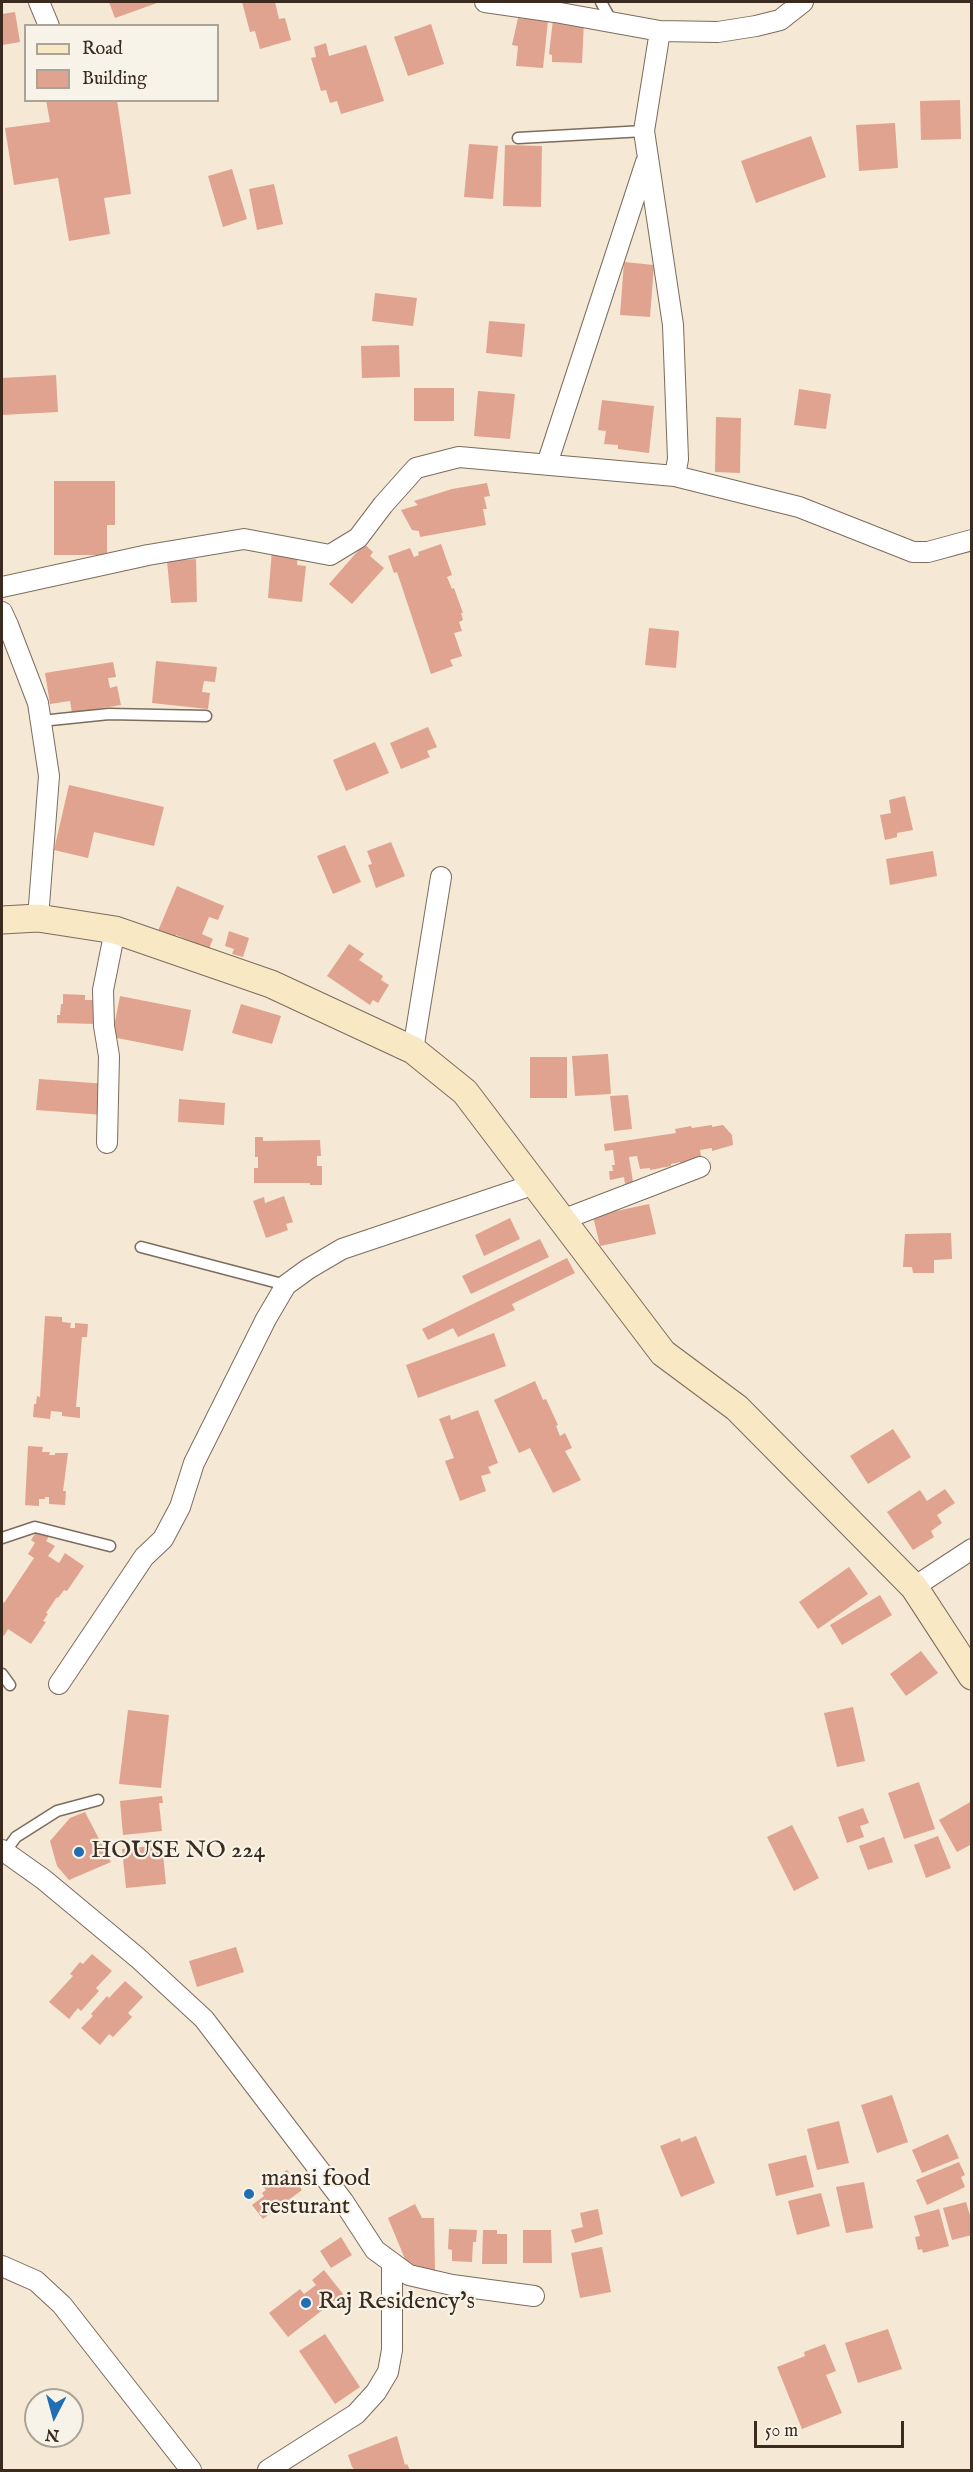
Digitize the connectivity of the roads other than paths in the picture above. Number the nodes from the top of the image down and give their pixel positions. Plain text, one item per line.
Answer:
1 (39, 2) edge
2 (485, 2) edge
3 (601, 2) edge
4 (803, 2) edge
5 (612, 22) junction
6 (48, 24) edge
7 (660, 31) junction
8 (644, 130) junction
9 (518, 138) dead end
10 (647, 157) junction
11 (547, 464) junction
12 (675, 476) junction
13 (972, 540) edge
14 (2, 587) edge
15 (2, 612) edge
16 (206, 716) dead end
17 (41, 721) junction
18 (441, 877) dead end
19 (38, 918) junction
20 (2, 920) edge
21 (115, 930) junction
22 (413, 1050) junction
23 (107, 1143) dead end
24 (700, 1167) dead end
25 (535, 1184) junction
26 (562, 1220) junction
27 (141, 1247) dead end
28 (286, 1285) junction
29 (2, 1538) edge
30 (110, 1546) dead end
31 (972, 1549) edge
32 (914, 1587) junction
33 (2, 1674) edge
34 (972, 1676) edge
35 (59, 1684) dead end
36 (10, 1685) dead end
37 (98, 1800) dead end
38 (3, 1851) edge
39 (392, 2263) junction
40 (2, 2266) edge
41 (534, 2296) dead end
42 (191, 2470) edge
43 (268, 2470) edge

1 - 6 street
2 - 5 street
3 - 5 lane
4 - 7 street
5 - 7 street
7 - 8 street
8 - 9 lane
8 - 10 street
10 - 11 street
10 - 12 street
11 - 12 street
11 - 14 street
12 - 13 street
15 - 17 street
16 - 17 lane
17 - 19 street
18 - 22 street
19 - 20 main road
19 - 21 main road
21 - 22 main road
21 - 23 street
22 - 25 main road
24 - 26 street
25 - 26 main road
25 - 28 street
26 - 32 main road
27 - 28 lane
28 - 35 street
29 - 30 lane
31 - 32 street
32 - 34 main road
33 - 36 lane
37 - 38 lane
38 - 39 street
39 - 41 street
39 - 43 street
40 - 42 street

